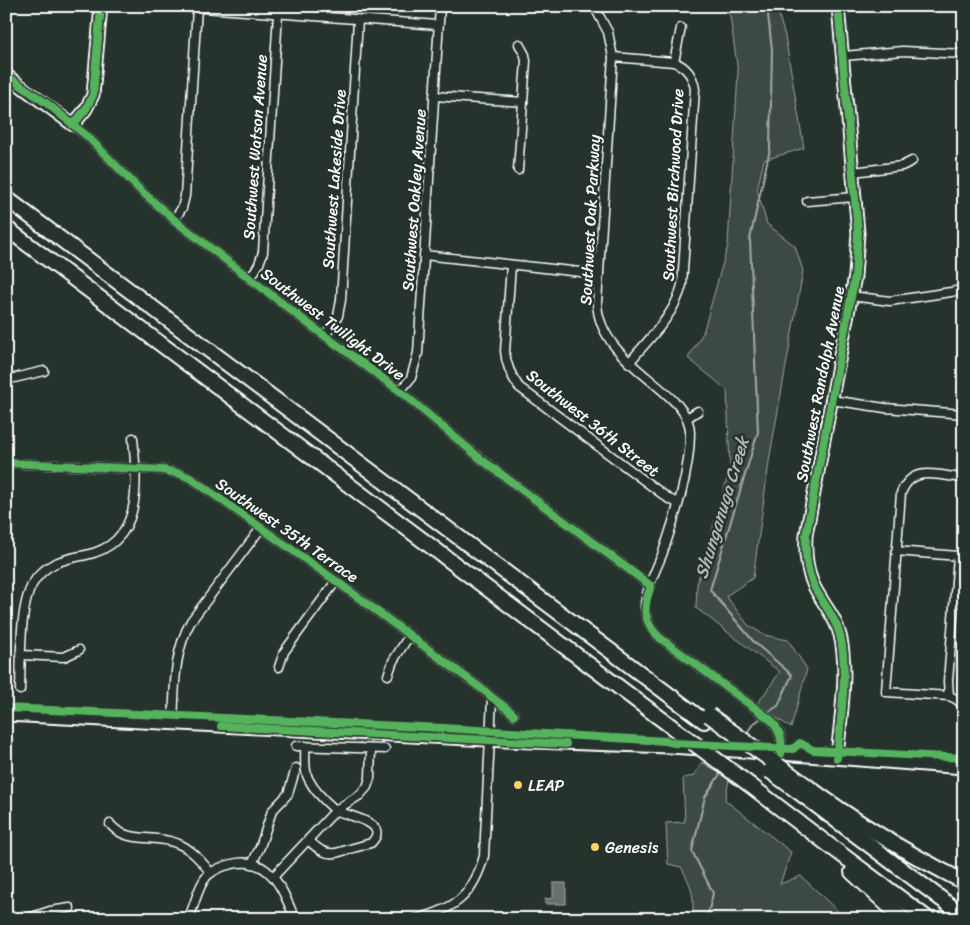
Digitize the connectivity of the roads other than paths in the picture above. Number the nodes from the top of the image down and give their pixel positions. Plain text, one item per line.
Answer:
1 (101, 6) edge
2 (176, 6) edge
3 (440, 6) edge
4 (594, 6) edge
5 (838, 6) edge
6 (197, 8) junction
7 (278, 14) junction
8 (358, 20) junction
9 (438, 25) junction
10 (681, 28) dead end
11 (519, 44) dead end
12 (964, 54) edge
13 (843, 56) junction
14 (613, 57) junction
15 (674, 62) junction
16 (6, 75) edge
17 (434, 96) junction
18 (523, 102) junction
19 (73, 125) junction
20 (912, 161) dead end
21 (518, 170) dead end
22 (853, 172) junction
23 (854, 197) junction
24 (6, 198) edge
25 (807, 201) dead end
26 (174, 220) junction
27 (6, 228) edge
28 (424, 255) junction
29 (511, 265) junction
30 (599, 274) junction
31 (250, 279) junction
32 (964, 289) edge
33 (851, 296) junction
34 (325, 336) junction
35 (629, 363) junction
36 (44, 371) dead end
37 (6, 380) edge
38 (400, 391) junction
39 (831, 400) junction
40 (698, 411) dead end
41 (964, 414) edge
42 (686, 418) junction
43 (133, 438) dead end
44 (6, 453) edge
45 (7, 463) edge
46 (136, 468) junction
47 (964, 478) edge
48 (678, 503) junction
49 (261, 528) junction
50 (896, 551) junction
51 (336, 581) junction
52 (651, 586) junction
53 (409, 636) junction
54 (79, 650) dead end
55 (21, 655) junction
56 (278, 667) dead end
57 (388, 675) dead end
58 (20, 690) dead end
59 (949, 696) junction
60 (492, 699) junction
61 (964, 706) edge
62 (6, 715) edge
63 (514, 715) dead end
64 (172, 723) junction
65 (491, 740) junction
66 (296, 746) dead end
67 (306, 746) junction
68 (371, 749) junction
69 (385, 749) dead end
70 (781, 754) junction
71 (837, 758) junction
72 (296, 768) dead end
73 (964, 768) edge
74 (803, 787) junction
75 (336, 810) junction
76 (110, 824) dead end
77 (308, 840) junction
78 (828, 846) junction
79 (252, 864) junction
80 (964, 872) edge
81 (211, 873) junction
82 (274, 876) junction
83 (964, 882) edge
84 (70, 908) dead end
85 (964, 916) edge
86 (26, 919) edge
87 (188, 919) edge
88 (295, 919) edge
89 (416, 919) edge
90 (903, 919) edge
91 (928, 919) edge

1 - 19 street
2 - 6 street
3 - 9 street, Southwest Oakley Avenue
4 - 14 street, Southwest Oak Parkway
5 - 13 street, Southwest Randolph Avenue
6 - 7 street
6 - 26 street
7 - 8 street
7 - 31 street, Southwest Watson Avenue
8 - 9 street
8 - 34 street, Southwest Lakeside Drive
9 - 17 street, Southwest Oakley Avenue
10 - 15 street
11 - 18 street
12 - 13 street
13 - 22 street, Southwest Randolph Avenue
14 - 15 street
14 - 30 street, Southwest Oak Parkway
15 - 35 street, Southwest Birchwood Drive
16 - 19 street, Southwest Twilight Drive
17 - 18 street
17 - 28 street, Southwest Oakley Avenue
18 - 21 street
19 - 26 street, Southwest Twilight Drive
20 - 22 street
22 - 23 street, Southwest Randolph Avenue
23 - 25 street
23 - 33 street, Southwest Randolph Avenue
24 - 74 highway, bridge
26 - 31 street, Southwest Twilight Drive
27 - 78 highway, bridge
28 - 29 street
28 - 38 street, Southwest Oakley Avenue
29 - 30 street
29 - 48 street, Southwest 36th Street
30 - 35 street, Southwest Oak Parkway
31 - 34 street, Southwest Twilight Drive
32 - 33 street
33 - 39 street, Southwest Randolph Avenue
34 - 38 street, Southwest Twilight Drive
35 - 42 street, Southwest Oak Parkway
36 - 37 street
38 - 52 street, Southwest Twilight Drive
39 - 41 street
39 - 71 street, Southwest Randolph Avenue
40 - 42 street
42 - 48 street
43 - 46 street
44 - 45 street
45 - 46 street, Southwest 35th Terrace
46 - 49 street, Southwest 35th Terrace
46 - 55 street
47 - 50 street
48 - 52 street
49 - 51 street, Southwest 35th Terrace
49 - 64 street
50 - 59 street
50 - 59 street
51 - 53 street, Southwest 35th Terrace
51 - 56 street
52 - 70 street
53 - 57 street
53 - 60 street, Southwest 35th Terrace
54 - 55 street
55 - 58 street
59 - 61 street
60 - 63 street, Southwest 35th Terrace
60 - 65 street
62 - 64 street
64 - 65 street
65 - 70 street
65 - 89 street
66 - 67 street
67 - 68 street
67 - 75 street
68 - 69 street
68 - 75 street
70 - 71 street
71 - 73 street
72 - 79 street
74 - 80 highway
74 - 83 highway
74 - 85 highway
75 - 77 street
75 - 77 street
76 - 81 street
77 - 82 street
78 - 90 highway
78 - 91 highway
79 - 81 street
79 - 82 street
81 - 87 street
82 - 88 street
84 - 86 street

